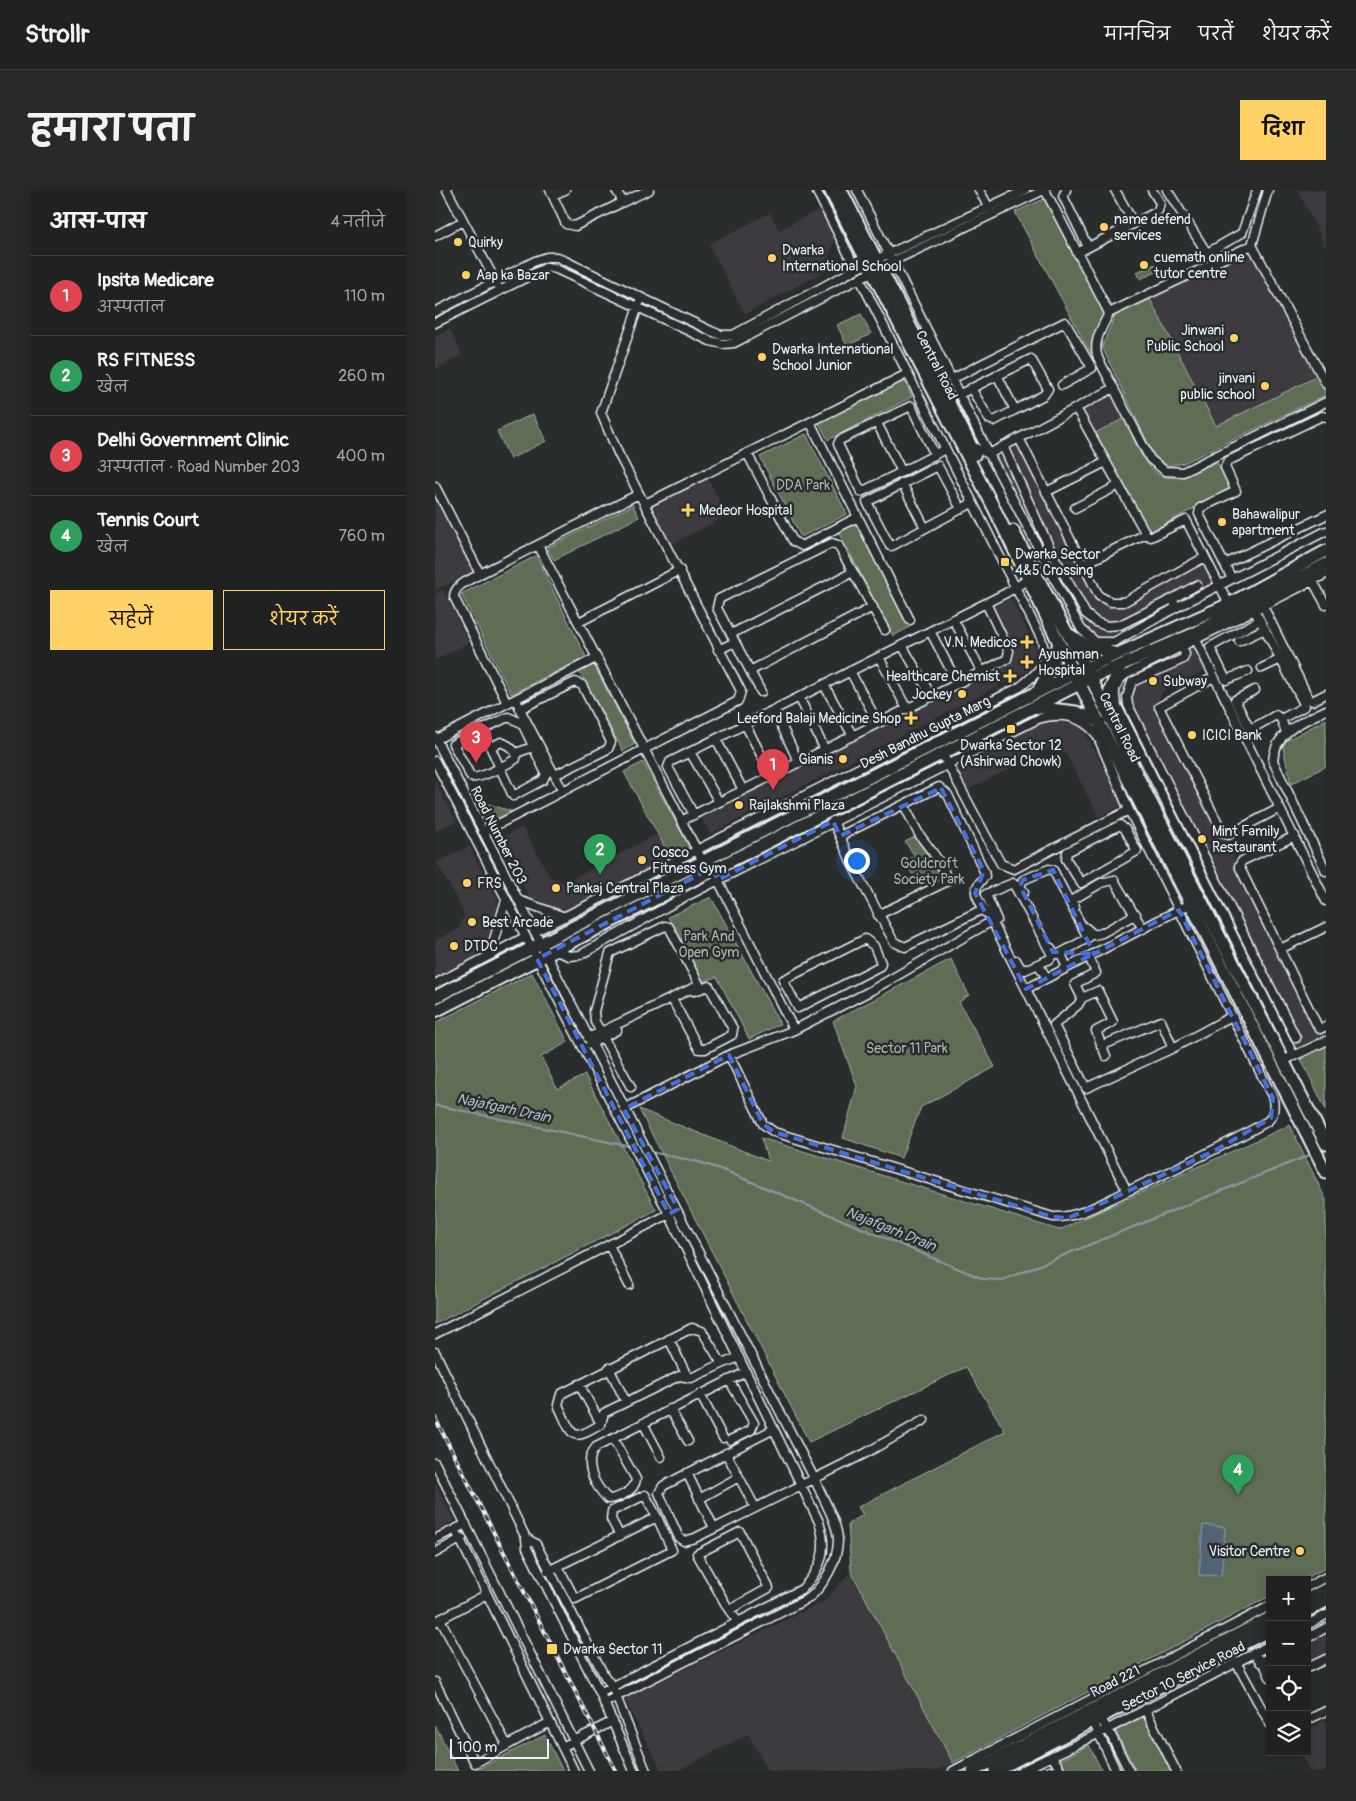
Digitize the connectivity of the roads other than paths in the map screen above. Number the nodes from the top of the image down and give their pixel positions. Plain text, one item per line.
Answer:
1 (447, 190) edge
2 (565, 190) edge
3 (617, 190) edge
4 (649, 190) edge
5 (816, 190) edge
6 (830, 190) edge
7 (841, 190) edge
8 (857, 190) edge
9 (979, 190) edge
10 (1025, 190) edge
11 (1045, 190) edge
12 (1066, 190) edge
13 (1127, 190) edge
14 (1152, 190) edge
15 (1167, 190) edge
16 (1257, 190) edge
17 (1268, 190) edge
18 (1117, 192) edge
19 (552, 193) edge
20 (623, 202) junction
21 (989, 208) junction
22 (463, 221) junction
23 (1134, 224) junction
24 (435, 236) edge
25 (1252, 245) junction
26 (1088, 247) junction
27 (1217, 247) junction
28 (889, 253) junction
29 (1077, 253) junction
30 (1224, 258) junction
31 (893, 261) junction
32 (874, 266) junction
33 (856, 269) junction
34 (860, 279) junction
35 (495, 281) junction
36 (500, 290) junction
37 (641, 298) junction
38 (637, 307) junction
39 (435, 312) edge
40 (1109, 313) junction
41 (435, 323) edge
42 (1100, 362) junction
43 (1091, 366) junction
44 (907, 374) junction
45 (997, 375) junction
46 (952, 379) junction
47 (1326, 384) edge
48 (1062, 385) dead end
49 (971, 388) junction
50 (1114, 388) junction
51 (960, 394) junction
52 (1326, 402) edge
53 (1076, 408) junction
54 (1015, 410) junction
55 (1326, 417) edge
56 (810, 422) junction
57 (877, 423) junction
58 (1016, 439) junction
59 (971, 446) junction
60 (1003, 446) junction
61 (945, 449) junction
62 (747, 453) junction
63 (989, 454) junction
64 (935, 455) junction
65 (1106, 462) junction
66 (902, 472) junction
67 (902, 483) junction
68 (1119, 485) junction
69 (435, 486) edge
70 (861, 492) junction
71 (1046, 492) junction
72 (639, 494) junction
73 (849, 498) junction
74 (867, 502) junction
75 (972, 503) junction
76 (645, 504) junction
77 (1075, 508) dead end
78 (961, 509) junction
79 (857, 513) junction
80 (1326, 515) edge
81 (925, 528) junction
82 (1326, 531) edge
83 (1146, 534) junction
84 (538, 545) junction
85 (797, 545) junction
86 (1326, 551) edge
87 (1052, 553) junction
88 (1043, 557) junction
89 (802, 558) junction
90 (1207, 560) junction
91 (1225, 564) junction
92 (1082, 565) junction
93 (679, 570) junction
94 (853, 572) junction
95 (479, 574) junction
96 (1320, 574) edge
97 (1029, 579) junction
98 (1232, 579) junction
99 (1197, 586) dead end
100 (1219, 586) junction
101 (1015, 588) junction
102 (1172, 599) junction
103 (986, 603) junction
104 (1040, 604) junction
105 (1229, 604) junction
106 (1257, 605) junction
107 (1326, 605) edge
108 (1177, 607) junction
109 (873, 608) junction
110 (1026, 610) junction
111 (953, 619) junction
112 (910, 620) dead end
113 (1260, 620) junction
114 (579, 622) junction
115 (885, 630) dead end
116 (1265, 630) junction
117 (930, 631) junction
118 (1067, 633) junction
119 (1194, 637) junction
120 (733, 638) junction
121 (1239, 641) dead end
122 (1059, 643) junction
123 (1181, 644) junction
124 (903, 645) junction
125 (719, 650) junction
126 (879, 656) junction
127 (596, 658) junction
128 (1119, 659) junction
129 (1281, 659) junction
130 (1262, 668) dead end
131 (750, 671) junction
132 (850, 671) junction
133 (1248, 671) dead end
134 (982, 672) junction
135 (1083, 675) junction
136 (1213, 678) junction
137 (824, 684) junction
138 (958, 684) junction
139 (1255, 690) dead end
140 (761, 692) dead end
141 (1037, 692) junction
142 (1326, 694) edge
143 (799, 697) junction
144 (932, 697) junction
145 (516, 699) junction
146 (507, 704) junction
147 (1033, 707) junction
148 (521, 708) junction
149 (1105, 708) junction
150 (907, 709) junction
151 (774, 710) junction
152 (1326, 710) edge
153 (1281, 719) junction
154 (1100, 722) junction
155 (879, 723) junction
156 (745, 724) junction
157 (482, 729) junction
158 (1286, 732) junction
159 (853, 736) junction
160 (435, 739) edge
161 (717, 739) junction
162 (453, 744) junction
163 (533, 746) junction
164 (491, 747) junction
165 (441, 750) junction
166 (643, 750) junction
167 (825, 750) junction
168 (690, 752) junction
169 (942, 752) junction
170 (516, 753) junction
171 (435, 761) edge
172 (799, 762) junction
173 (949, 765) junction
174 (500, 767) junction
175 (555, 775) junction
176 (772, 776) junction
177 (743, 790) junction
178 (563, 791) junction
179 (719, 802) junction
180 (904, 805) junction
181 (1281, 808) junction
182 (1129, 810) junction
183 (694, 815) junction
184 (681, 821) junction
185 (833, 822) junction
186 (483, 832) junction
187 (840, 836) junction
188 (1295, 836) junction
189 (1147, 845) junction
190 (696, 851) junction
191 (1137, 851) junction
192 (1207, 864) junction
193 (708, 865) junction
194 (1198, 869) junction
195 (1326, 871) edge
196 (718, 880) junction
197 (506, 900) junction
198 (518, 900) junction
199 (1326, 900) edge
200 (1190, 904) junction
201 (984, 910) junction
202 (1179, 910) junction
203 (1136, 914) junction
204 (878, 915) junction
205 (565, 916) junction
206 (992, 921) junction
207 (1326, 927) edge
208 (1143, 929) junction
209 (534, 932) junction
210 (525, 937) junction
211 (1087, 940) junction
212 (1280, 949) junction
213 (542, 951) junction
214 (1061, 953) junction
215 (1091, 955) junction
216 (489, 956) junction
217 (1038, 964) junction
218 (1067, 968) junction
219 (1047, 978) junction
220 (1266, 980) junction
221 (435, 984) edge
222 (1257, 985) junction
223 (1025, 989) junction
224 (435, 997) edge
225 (1082, 998) junction
226 (673, 1001) junction
227 (799, 1008) junction
228 (435, 1010) edge
229 (785, 1013) junction
230 (1232, 1016) junction
231 (1326, 1026) edge
232 (794, 1030) junction
233 (602, 1034) junction
234 (733, 1035) junction
235 (1296, 1038) dead end
236 (589, 1041) junction
237 (1326, 1041) edge
238 (1101, 1046) junction
239 (1262, 1046) junction
240 (1173, 1048) junction
241 (742, 1050) junction
242 (1249, 1050) junction
243 (729, 1055) junction
244 (1106, 1056) dead end
245 (1294, 1056) junction
246 (1282, 1062) junction
247 (631, 1087) dead end
248 (624, 1108) junction
249 (1326, 1144) edge
250 (1324, 1168) edge
251 (1127, 1191) junction
252 (678, 1209) junction
253 (669, 1214) junction
254 (609, 1245) junction
255 (629, 1285) dead end
256 (435, 1334) edge
257 (669, 1339) junction
258 (435, 1352) edge
259 (739, 1357) junction
260 (722, 1364) junction
261 (609, 1368) junction
262 (746, 1372) junction
263 (687, 1376) junction
264 (729, 1380) junction
265 (579, 1384) junction
266 (700, 1394) junction
267 (626, 1402) junction
268 (670, 1409) junction
269 (924, 1420) dead end
270 (643, 1423) junction
271 (601, 1424) junction
272 (774, 1429) junction
273 (613, 1439) junction
274 (688, 1442) dead end
275 (726, 1453) junction
276 (661, 1457) dead end
277 (435, 1463) edge
278 (687, 1473) junction
279 (739, 1477) junction
280 (814, 1478) junction
281 (801, 1484) junction
282 (699, 1499) junction
283 (755, 1507) junction
284 (657, 1517) junction
285 (466, 1524) junction
286 (714, 1528) junction
287 (455, 1529) junction
288 (471, 1534) junction
289 (620, 1536) junction
290 (527, 1538) junction
291 (435, 1539) edge
292 (460, 1539) junction
293 (435, 1553) edge
294 (558, 1566) junction
295 (548, 1571) junction
296 (1326, 1577) edge
297 (1311, 1584) edge
298 (1326, 1589) edge
299 (487, 1594) junction
300 (1311, 1597) edge
301 (1326, 1601) edge
302 (1266, 1608) edge
303 (1311, 1609) edge
304 (729, 1610) junction
305 (1326, 1615) edge
306 (1266, 1620) edge
307 (438, 1621) edge
308 (738, 1622) junction
309 (1311, 1623) edge
310 (1326, 1628) edge
311 (1266, 1632) edge
312 (1311, 1636) edge
313 (1266, 1647) edge
314 (1253, 1653) junction
315 (1266, 1659) edge
316 (1326, 1659) edge
317 (1236, 1662) junction
318 (1260, 1662) junction
319 (1311, 1666) edge
320 (1266, 1668) edge
321 (435, 1682) edge
322 (612, 1686) junction
323 (600, 1692) junction
324 (617, 1696) junction
325 (605, 1703) junction
326 (1145, 1709) junction
327 (1326, 1711) edge
328 (1095, 1717) junction
329 (1266, 1717) edge
330 (1311, 1718) edge
331 (613, 1721) junction
332 (550, 1722) junction
333 (1108, 1729) junction
334 (1098, 1734) junction
335 (574, 1742) junction
336 (507, 1746) junction
337 (562, 1747) junction
338 (1053, 1756) junction
339 (574, 1771) edge
340 (589, 1771) edge
341 (634, 1771) edge
342 (646, 1771) edge
343 (953, 1771) edge
344 (973, 1771) edge
345 (995, 1771) edge
346 (1021, 1771) edge
347 (1061, 1771) edge
348 (1116, 1771) edge
349 (1129, 1771) edge
350 (1176, 1771) edge

1 - 22 street
2 - 19 street
3 - 20 street
4 - 20 street
5 - 33 street
6 - 32 main road, Central Road
7 - 32 main road, Central Road
8 - 28 street
9 - 21 street
10 - 21 street
11 - 29 street
11 - 31 street
12 - 26 street
13 - 18 street
14 - 23 street
15 - 27 street
16 - 27 street
17 - 25 street
18 - 23 street
19 - 20 street
21 - 28 street
22 - 24 street
22 - 35 street
23 - 26 street
25 - 30 street
25 - 47 street
26 - 29 street
27 - 30 street
28 - 31 street
28 - 32 street
29 - 40 street
30 - 40 street
31 - 32 street
31 - 46 street
32 - 33 street
32 - 34 street
32 - 59 main road, Central Road
32 - 97 main road, Central Road
33 - 37 street
34 - 38 street
34 - 44 street
35 - 36 street
35 - 37 street
35 - 39 street
36 - 38 street
36 - 41 street
37 - 38 street
38 - 72 street
40 - 42 street
42 - 43 street
42 - 50 street
43 - 46 street
43 - 48 street
44 - 56 street
44 - 61 street
45 - 49 street
45 - 54 street
45 - 54 street
46 - 51 street
49 - 51 street
49 - 54 street
50 - 52 street
50 - 53 street
51 - 63 street
53 - 58 street
53 - 65 street
55 - 91 street
56 - 62 street
56 - 73 street
57 - 64 street
57 - 66 street
57 - 70 street
58 - 60 street
58 - 71 street
59 - 63 street
59 - 118 main road, Central Road
60 - 63 street
60 - 87 street
61 - 64 street
61 - 75 street
62 - 76 street
62 - 85 street
63 - 88 street
64 - 66 street
65 - 68 street
65 - 71 street
66 - 70 street
67 - 74 street
67 - 78 street
67 - 81 street
68 - 77 street
68 - 83 street
69 - 95 street
70 - 73 street
71 - 92 street
72 - 76 street
72 - 84 street
73 - 79 street
74 - 79 street
74 - 81 street
75 - 78 street
75 - 101 street
76 - 93 street
78 - 81 street
79 - 85 street
79 - 112 street
80 - 91 street
82 - 98 street
83 - 90 street
83 - 92 street
84 - 95 street
84 - 114 street
85 - 89 street
86 - 105 main road, Desh Bandhu Gupta Marg
87 - 88 street
87 - 102 street
88 - 108 street
89 - 94 street
89 - 120 street
90 - 92 street
90 - 100 street
91 - 98 street
93 - 114 street
93 - 125 street
94 - 109 street
94 - 120 street
95 - 146 street
96 - 106 main road, Desh Bandhu Gupta Marg
96 - 107 street
97 - 101 street
97 - 104 main road, Central Road
98 - 100 street
99 - 102 street
100 - 105 street
100 - 108 street
101 - 103 street
101 - 110 street
102 - 108 street
103 - 111 street
103 - 134 street
104 - 110 street
104 - 122 main road, Central Road
105 - 128 main road, Desh Bandhu Gupta Marg
106 - 113 street
106 - 119 main road, Desh Bandhu Gupta Marg
106 - 142 street
109 - 115 street
109 - 131 street
110 - 190 street
111 - 117 street
111 - 134 street
113 - 116 street
113 - 133 street
114 - 127 street
116 - 121 street
116 - 129 street
117 - 124 street
117 - 138 street
118 - 128 main road
118 - 135 main road, Central Road
119 - 123 main road, Desh Bandhu Gupta Marg
119 - 136 street
120 - 125 street
120 - 131 street
122 - 135 main road, Central Road
122 - 141 main road
123 - 128 main road, Desh Bandhu Gupta Marg
123 - 192 street
123 - 194 street
124 - 126 street
124 - 144 street
125 - 166 street
126 - 132 street
126 - 150 street
127 - 145 street
127 - 166 street
128 - 135 main road, Desh Bandhu Gupta Marg
128 - 149 main road
129 - 130 street
129 - 153 street
131 - 140 street
132 - 137 street
132 - 155 street
134 - 138 street
135 - 141 main road, Desh Bandhu Gupta Marg
135 - 147 main road, Desh Bandhu Gupta Marg
135 - 149 main road, Central Road
135 - 154 main road, Central Road
136 - 181 street
136 - 181 street
137 - 143 street
137 - 159 street
138 - 144 street
139 - 153 street
141 - 193 main road, Desh Bandhu Gupta Marg
143 - 151 street
143 - 167 street
144 - 150 street
145 - 146 street
145 - 148 street
146 - 160 street
147 - 154 main road
147 - 169 main road, Desh Bandhu Gupta Marg
148 - 175 street
148 - 175 street
149 - 246 main road, Central Road
150 - 155 street
151 - 156 street
151 - 172 street
152 - 158 street
153 - 158 street
154 - 200 main road, Central Road
155 - 159 street
156 - 161 street
156 - 176 street
157 - 162 street
157 - 163 street
157 - 164 street
158 - 195 street
159 - 167 street
160 - 165 street, Road Number 203
161 - 168 street
161 - 177 street
162 - 165 street
162 - 174 street
163 - 170 street
163 - 174 street
164 - 170 street
164 - 174 street
165 - 186 street, Road Number 203
166 - 178 street
166 - 184 street
167 - 172 street
168 - 179 street
168 - 183 street
169 - 173 street
169 - 193 main road, Desh Bandhu Gupta Marg
170 - 174 street
171 - 197 street, Road Number 203
172 - 176 street
173 - 182 street
173 - 182 street
173 - 185 street
175 - 178 street
176 - 177 street
177 - 179 street
178 - 186 street
179 - 183 street
180 - 187 street
180 - 201 street
180 - 204 street
181 - 188 street
182 - 189 street
183 - 184 street
184 - 190 street
185 - 187 street
185 - 196 street
186 - 198 street, Road Number 203
187 - 204 street
188 - 199 street
188 - 212 street
189 - 191 street
189 - 202 street
190 - 193 street
190 - 205 street
191 - 191 street
192 - 194 street
192 - 220 street
193 - 196 street
193 - 213 main road, Desh Bandhu Gupta Marg
194 - 222 street
196 - 213 street
196 - 229 street
197 - 210 street, Road Number 203
197 - 216 street
198 - 205 street
198 - 209 street, Road Number 203
200 - 202 street
200 - 239 main road, Central Road
201 - 204 street
201 - 206 street
202 - 208 street
202 - 230 street
203 - 203 street
203 - 208 street
205 - 209 street
206 - 223 street
206 - 232 street
207 - 212 street
208 - 215 street
209 - 213 street, Road Number 203
210 - 213 street, Road Number 203
210 - 216 street
211 - 214 street
211 - 214 street
211 - 215 street
212 - 231 street
213 - 224 main road, Desh Bandhu Gupta Marg
213 - 228 main road, Desh Bandhu Gupta Marg
213 - 236 street
213 - 253 street
214 - 218 street
215 - 218 street
215 - 225 street
216 - 221 street
217 - 217 street
217 - 219 street
218 - 219 street
219 - 223 street
220 - 222 street
220 - 235 street
222 - 245 street
223 - 251 street
225 - 238 street
225 - 240 street
226 - 233 street
226 - 234 street
226 - 234 street
227 - 227 street
227 - 229 street
229 - 232 street
230 - 240 street
230 - 242 street
232 - 241 street
233 - 233 street
233 - 236 street
233 - 247 street
234 - 241 street
236 - 248 street
237 - 245 street
238 - 240 street
238 - 244 street
239 - 242 street
239 - 250 main road, Central Road
241 - 243 street
242 - 251 street
243 - 248 street
243 - 251 street
245 - 246 street
246 - 249 main road, Central Road
248 - 252 street
252 - 253 street
252 - 280 street
253 - 254 street
253 - 259 street
254 - 255 street
254 - 256 street
257 - 260 street
257 - 261 street
257 - 263 street
258 - 290 street
259 - 260 street
259 - 262 street
260 - 263 street
261 - 265 street
261 - 267 street
262 - 264 street
262 - 272 street
263 - 267 street
264 - 266 street
264 - 266 street
265 - 271 street
265 - 271 street
266 - 268 street
267 - 271 street
268 - 270 street
268 - 274 street
269 - 280 street
270 - 273 street
270 - 276 street
272 - 275 street
272 - 281 street
273 - 273 street
275 - 278 street
275 - 279 street
277 - 285 street
278 - 282 street
278 - 286 street
279 - 282 street
279 - 283 street
280 - 281 street
280 - 324 street
281 - 283 street
281 - 308 street
282 - 286 street
283 - 286 street
284 - 289 street
284 - 289 street
284 - 294 street
285 - 287 street
285 - 288 street
287 - 291 street
287 - 292 street
288 - 292 street
288 - 335 street
289 - 294 street
290 - 295 street
290 - 323 street
292 - 293 street
292 - 299 street
294 - 295 street
295 - 322 street
296 - 297 street
298 - 300 main road
299 - 307 street
299 - 332 street
301 - 303 main road
302 - 343 street
304 - 304 street
304 - 308 street
305 - 309 street
306 - 328 main road, Road 221
307 - 336 street
308 - 322 street
310 - 312 street
311 - 328 main road, Road 221
313 - 314 street, Sector 10 Service Road
314 - 317 street, Sector 10 Service Road
314 - 318 street
315 - 318 street
316 - 319 street
317 - 326 street, Sector 10 Service Road
317 - 329 street
318 - 320 street
321 - 336 street
322 - 323 street
322 - 324 street
323 - 325 street
324 - 325 street
324 - 342 street
325 - 331 street
326 - 333 street, Sector 10 Service Road
326 - 350 street
327 - 330 street
328 - 333 street
328 - 334 street
328 - 344 main road, Road 221
328 - 345 main road, Road 221
331 - 335 street
331 - 341 street
332 - 336 street
332 - 337 street
333 - 334 street, Sector 10 Service Road
333 - 349 street
334 - 338 street, Sector 10 Service Road
334 - 348 street
335 - 337 street
335 - 340 street
337 - 339 street
338 - 346 street, Sector 10 Service Road
338 - 347 street

